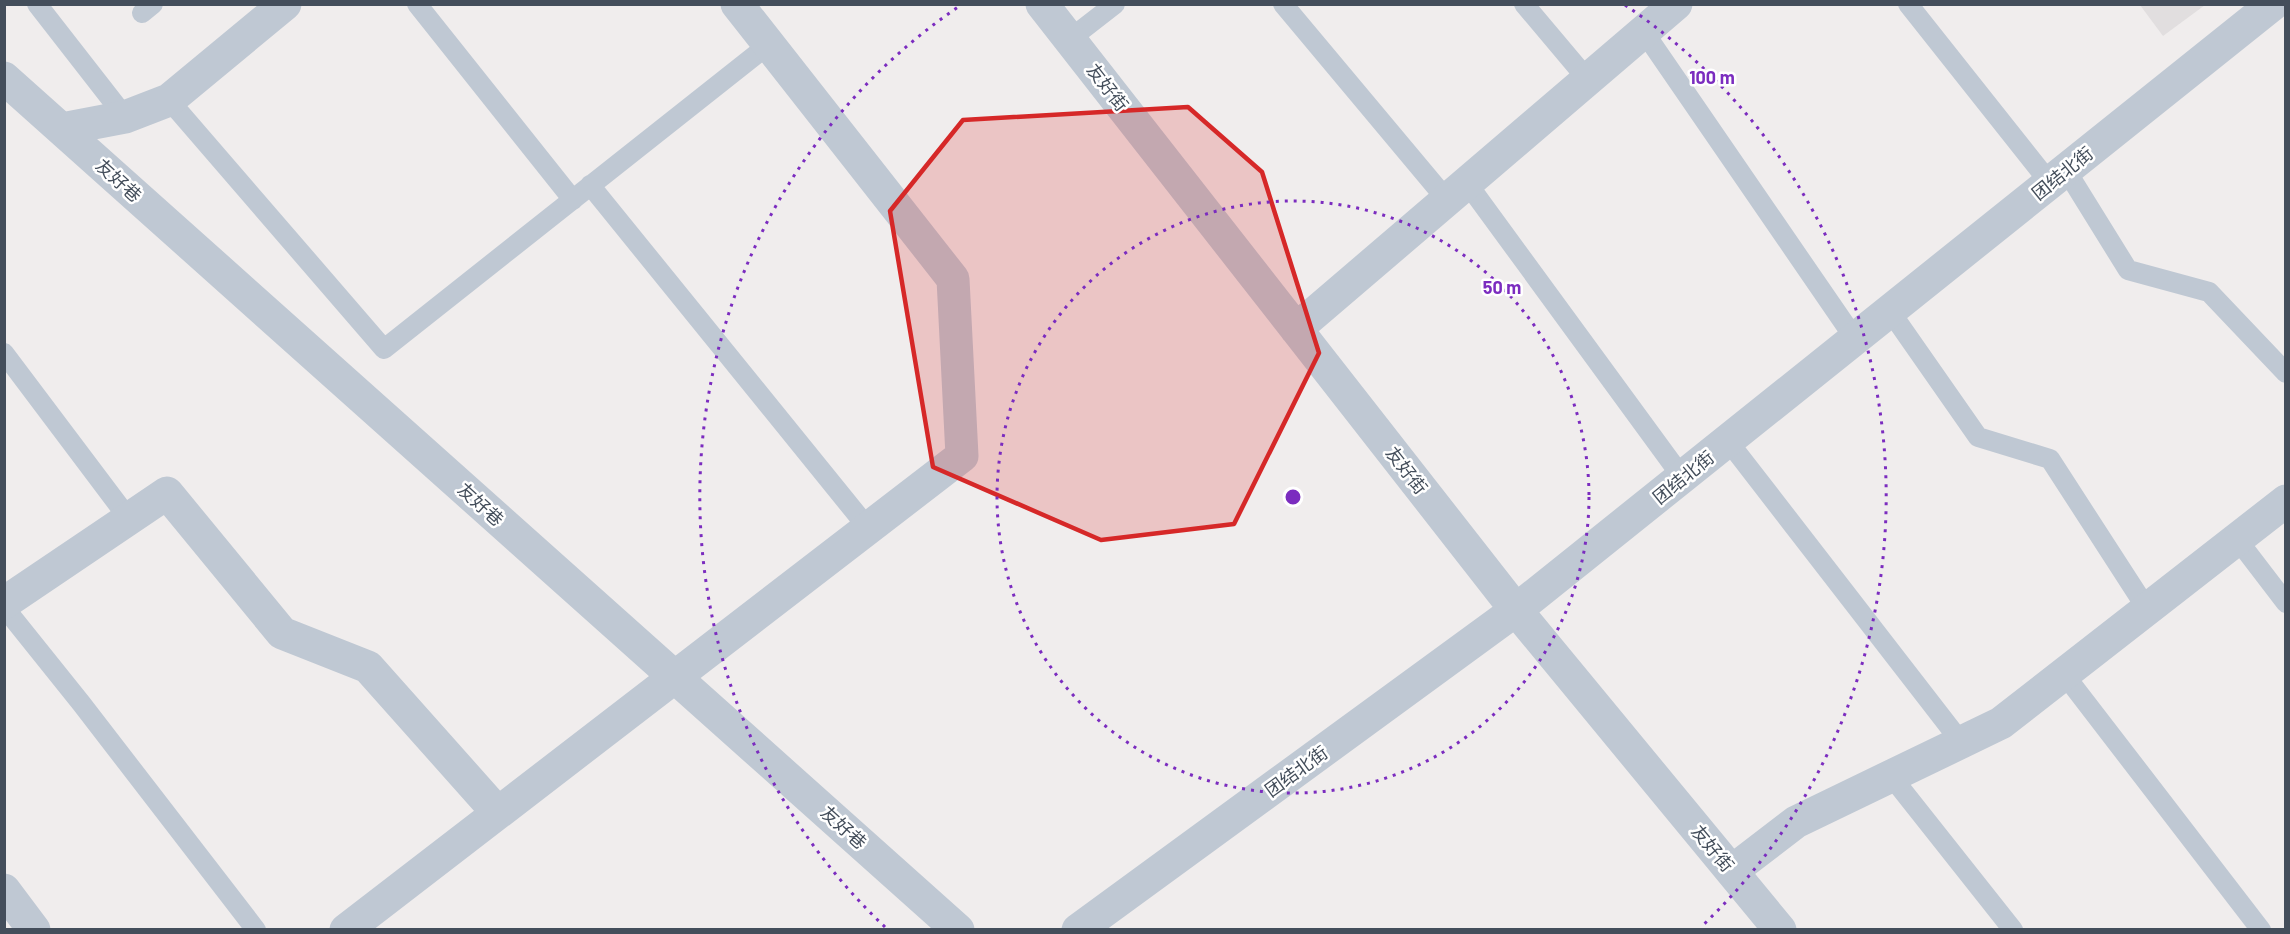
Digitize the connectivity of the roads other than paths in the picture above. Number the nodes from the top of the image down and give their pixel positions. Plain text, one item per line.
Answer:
1 (37, 4) edge
2 (285, 4) edge
3 (417, 4) edge
4 (737, 4) edge
5 (1042, 4) edge
6 (1115, 4) edge
7 (1283, 4) edge
8 (1524, 4) edge
9 (1676, 4) edge
10 (1908, 4) edge
11 (2273, 4) edge
12 (1644, 32) junction
13 (1070, 39) junction
14 (768, 45) junction
15 (4, 78) edge
16 (1588, 80) junction
17 (169, 100) junction
18 (125, 117) junction
19 (62, 129) junction
20 (2058, 177) junction
21 (590, 185) junction
22 (1457, 191) junction
23 (573, 200) junction
24 (1890, 311) junction
25 (1296, 329) junction
26 (1855, 339) junction
27 (4, 353) edge
28 (2286, 373) edge
29 (1728, 441) junction
30 (1682, 477) junction
31 (2286, 501) edge
32 (129, 519) junction
33 (868, 528) junction
34 (2236, 539) junction
35 (2286, 603) edge
36 (4, 605) edge
37 (2147, 609) junction
38 (1516, 610) junction
39 (2064, 674) junction
40 (675, 676) junction
41 (1961, 742) junction
42 (1891, 776) junction
43 (498, 813) junction
44 (1732, 872) junction
45 (4, 890) edge
46 (34, 930) edge
47 (256, 930) edge
48 (346, 930) edge
49 (958, 930) edge
50 (1078, 930) edge
51 (1780, 930) edge
52 (2013, 930) edge
53 (2261, 930) edge

1 - 18 lane
2 - 17 street
3 - 23 lane
4 - 14 street
5 - 13 street, 友好街
6 - 13 lane
7 - 22 lane
8 - 16 lane
9 - 12 street
10 - 20 lane
11 - 20 street, 团结北街
12 - 16 street
12 - 26 lane
13 - 25 street, 友好街
14 - 21 lane
14 - 33 street
15 - 19 street, 友好巷
16 - 22 street
17 - 18 street
17 - 23 lane
18 - 19 street
19 - 40 street, 友好巷
20 - 24 street, 团结北街
20 - 28 lane
21 - 23 lane
21 - 33 lane
22 - 25 street
22 - 30 lane
24 - 26 street, 团结北街
24 - 37 lane
25 - 38 street, 友好街
26 - 29 street, 团结北街
27 - 32 lane
29 - 30 street, 团结北街
29 - 41 lane
30 - 38 street, 团结北街
31 - 34 street
32 - 36 street
32 - 43 street
33 - 40 street
34 - 35 lane
34 - 37 street
36 - 47 lane
37 - 39 street
38 - 44 street, 友好街
38 - 50 street, 团结北街
39 - 41 street
39 - 53 lane
40 - 43 street
40 - 49 street, 友好巷
41 - 42 street
42 - 44 street
42 - 52 lane
43 - 48 street
44 - 51 street, 友好街
45 - 46 street

